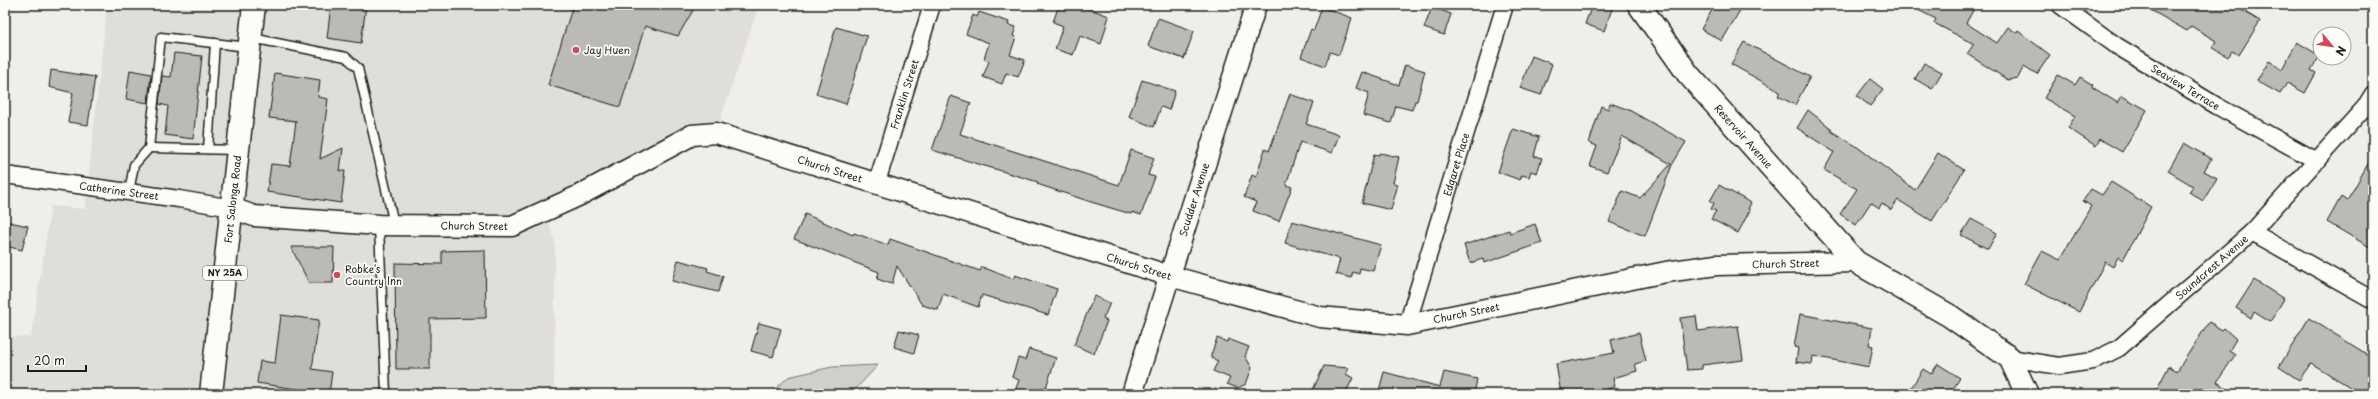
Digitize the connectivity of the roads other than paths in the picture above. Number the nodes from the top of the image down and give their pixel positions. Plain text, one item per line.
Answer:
1 (254, 5) edge
2 (932, 5) edge
3 (1256, 5) edge
4 (1505, 5) edge
5 (1639, 5) edge
6 (2060, 5) edge
7 (250, 42) junction
8 (215, 43) junction
9 (2373, 94) edge
10 (149, 148) junction
11 (208, 149) junction
12 (238, 150) junction
13 (2317, 161) junction
14 (5, 175) edge
15 (877, 182) junction
16 (129, 192) junction
17 (232, 208) junction
18 (386, 225) junction
19 (2252, 232) junction
20 (1856, 262) junction
21 (1170, 276) junction
22 (2373, 300) edge
23 (1407, 324) junction
24 (2010, 358) junction
25 (386, 393) edge
26 (211, 394) edge
27 (1132, 394) edge
28 (2027, 394) edge

1 - 7 main road, Fort Salonga Road / NY 25A
2 - 15 street, Franklin Street
3 - 21 street, Scudder Avenue
4 - 23 street, Edgaret Place
5 - 20 main road, Reservoir Avenue
6 - 13 street, Seaview Terrace
7 - 8 lane
7 - 12 main road, Fort Salonga Road / NY 25A
7 - 18 lane
8 - 10 lane
8 - 11 lane
9 - 13 street, Soundcrest Avenue
10 - 11 lane
10 - 16 lane
11 - 12 lane
12 - 17 main road, Fort Salonga Road / NY 25A
13 - 19 street, Soundcrest Avenue
14 - 16 street, Catherine Street
15 - 18 street, Church Street
15 - 21 street, Church Street
16 - 17 street, Catherine Street
17 - 18 street, Church Street
17 - 26 main road, Fort Salonga Road / NY 25A
18 - 25 lane
19 - 22 street
19 - 24 street, Soundcrest Avenue
20 - 23 street, Church Street
20 - 24 main road
21 - 23 street, Church Street
21 - 27 street, Scudder Avenue
24 - 28 main road

